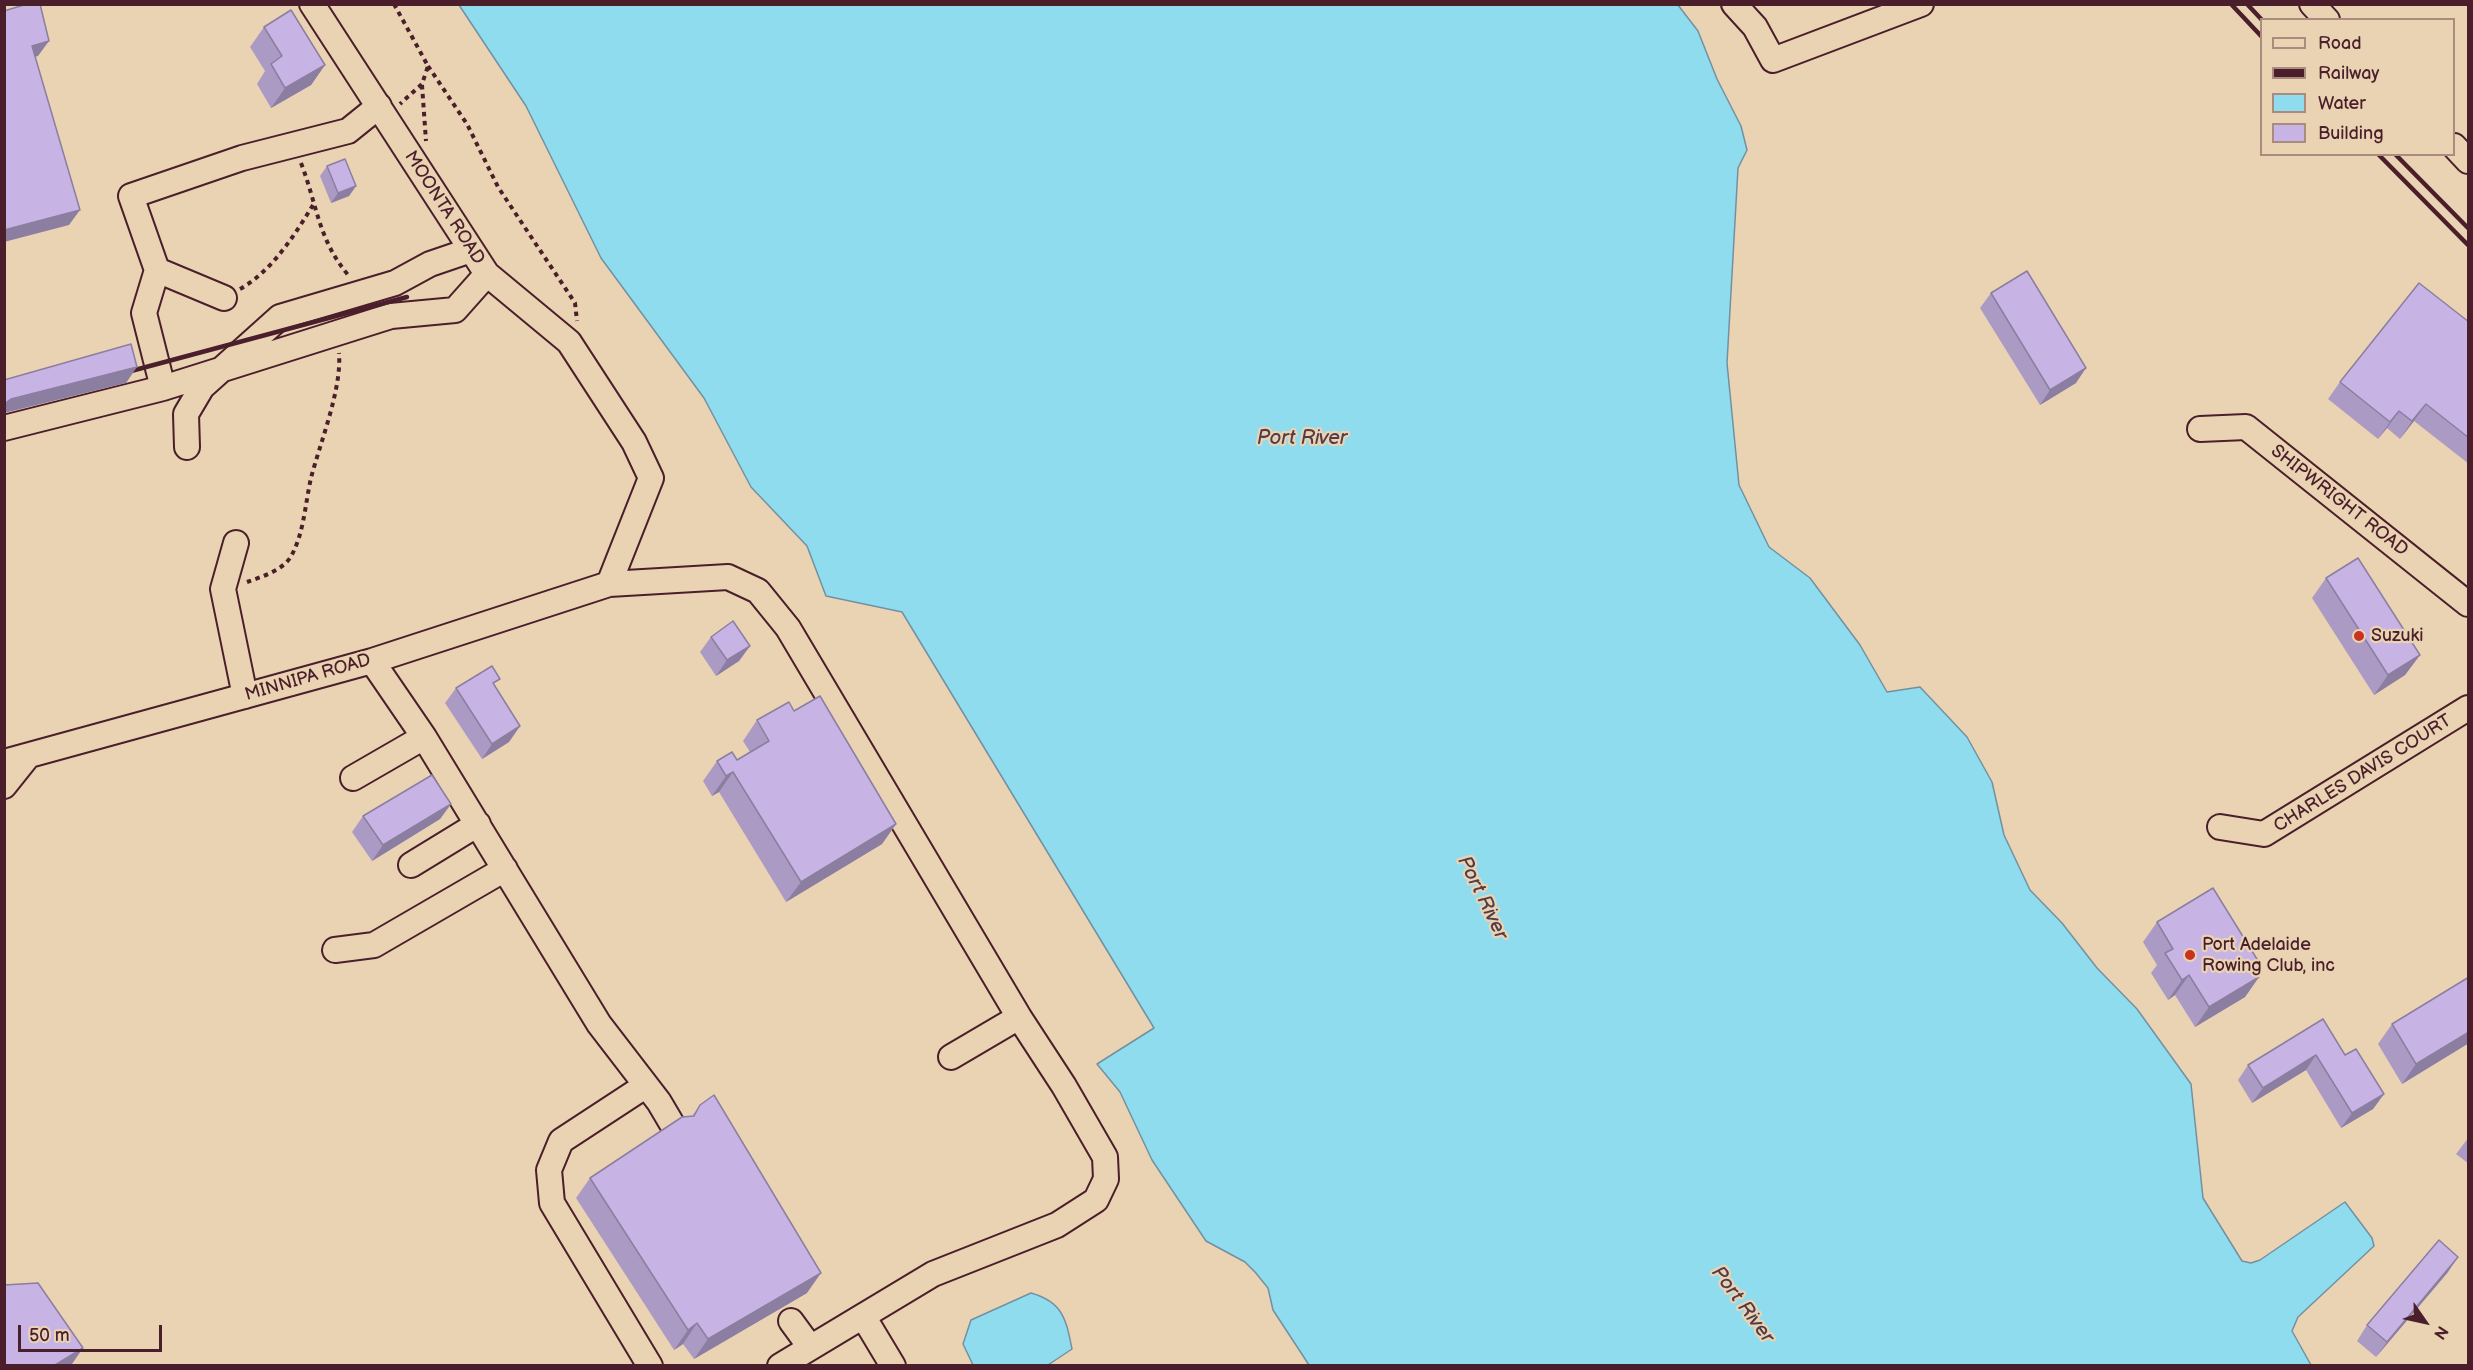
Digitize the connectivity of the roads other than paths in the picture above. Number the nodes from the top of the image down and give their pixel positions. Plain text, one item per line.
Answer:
1 (312, 4) edge
2 (1734, 4) edge
3 (1921, 4) edge
4 (2312, 4) edge
5 (2325, 18) edge
6 (382, 110) junction
7 (2455, 147) edge
8 (2469, 161) edge
9 (471, 250) junction
10 (157, 270) junction
11 (487, 274) junction
12 (224, 298) road end
13 (226, 366) junction
14 (163, 388) junction
15 (4, 428) edge
16 (2200, 429) dead end
17 (188, 447) dead end
18 (236, 543) dead end
19 (609, 584) junction
20 (2469, 604) edge
21 (372, 661) junction
22 (245, 696) junction
23 (2469, 708) edge
24 (424, 737) junction
25 (28, 756) junction
26 (4, 762) edge
27 (353, 778) dead end
28 (4, 786) edge
29 (478, 825) junction
30 (2220, 827) dead end
31 (411, 865) dead end
32 (505, 869) junction
33 (335, 950) dead end
34 (1019, 1017) junction
35 (951, 1057) dead end
36 (645, 1086) junction
37 (672, 1124) edge
38 (863, 1316) junction
39 (791, 1321) dead end
40 (810, 1347) junction
41 (650, 1365) edge
42 (780, 1365) edge
43 (893, 1365) edge

1 - 6 street, MOONTA ROAD
2 - 3 street
4 - 5 street
6 - 9 street, MOONTA ROAD
6 - 10 street
7 - 8 street
9 - 11 street, MOONTA ROAD
9 - 13 street
10 - 12 street
10 - 14 street
11 - 13 street
11 - 19 street, MOONTA ROAD
13 - 14 street
13 - 17 street
14 - 15 street
16 - 20 street, SHIPWRIGHT ROAD
18 - 22 street
19 - 21 street, MINNIPA ROAD
19 - 34 street, MINNIPA ROAD
21 - 22 street, MINNIPA ROAD
21 - 24 street
22 - 25 street, MINNIPA ROAD
23 - 30 street, CHARLES DAVIS COURT
24 - 27 street
24 - 29 street
25 - 26 street, MINNIPA ROAD
25 - 28 street
29 - 31 street
29 - 32 street
32 - 33 street
32 - 36 street
34 - 35 street
34 - 38 street, MINNIPA ROAD
36 - 37 street
36 - 41 street
38 - 40 street, MINNIPA ROAD
38 - 43 street
39 - 40 street
40 - 42 street, MINNIPA ROAD

